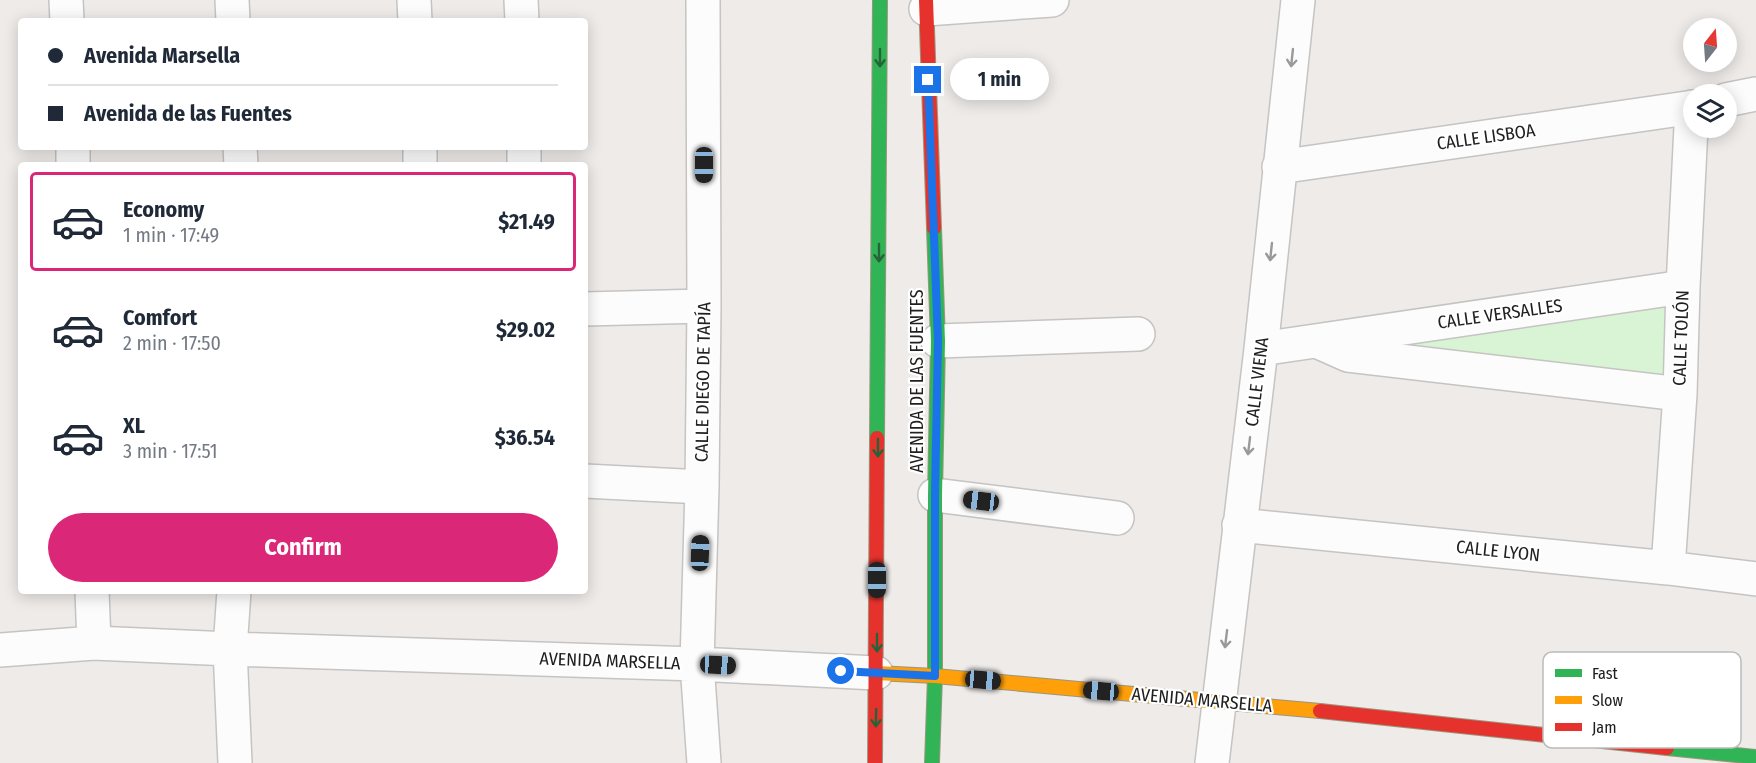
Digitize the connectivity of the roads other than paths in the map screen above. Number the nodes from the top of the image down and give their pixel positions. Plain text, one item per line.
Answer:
1 (66, 0) edge
2 (232, 0) edge
3 (414, 0) edge
4 (521, 0) edge
5 (703, 0) edge
6 (880, 0) edge
7 (1052, 0) edge
8 (1298, 0) edge
9 (926, 4) edge
10 (67, 18) edge
11 (233, 18) edge
12 (415, 18) edge
13 (522, 18) edge
14 (1756, 94) edge
15 (1737, 98) edge
16 (1683, 108) edge
17 (1691, 138) edge
18 (1279, 167) junction
19 (1683, 287) junction
20 (704, 306) junction
21 (588, 309) edge
22 (1138, 334) dead end
23 (938, 341) junction
24 (1317, 341) junction
25 (1261, 349) junction
26 (1680, 394) junction
27 (588, 481) edge
28 (702, 487) junction
29 (935, 495) junction
30 (1117, 518) dead end
31 (1239, 525) junction
32 (1668, 568) junction
33 (1756, 579) edge
34 (92, 594) edge
35 (234, 594) edge
36 (94, 643) junction
37 (230, 649) junction
38 (0, 650) edge
39 (697, 664) junction
40 (876, 673) junction
41 (935, 676) junction
42 (1219, 701) junction
43 (1543, 734) edge
44 (1678, 748) edge
45 (1756, 756) edge
46 (235, 763) edge
47 (704, 763) edge
48 (875, 763) edge
49 (932, 763) edge
50 (1212, 763) edge

1 - 10 street
2 - 11 street
3 - 12 street
4 - 13 street
5 - 20 street, CALLE DIEGO DE TAPÍA
6 -> 40 main road
7 - 9 street
8 -> 18 street, CALLE VIENA
9 - 23 main road, AVENIDA DE LAS FUENTES
14 - 15 street
16 - 18 street, CALLE LISBOA
17 - 19 street, CALLE TOLÓN
18 -> 25 street, CALLE VIENA
19 - 24 street, CALLE VERSALLES
19 - 26 street, CALLE TOLÓN
20 - 21 street
20 - 28 street, CALLE DIEGO DE TAPÍA
22 - 23 street
23 - 29 main road, AVENIDA DE LAS FUENTES
24 - 25 street, CALLE VERSALLES
24 - 26 street
25 -> 31 street, CALLE VIENA
26 - 32 street, CALLE TOLÓN
27 - 28 street
28 - 39 street, CALLE DIEGO DE TAPÍA
29 - 30 street
29 - 41 main road, AVENIDA DE LAS FUENTES
31 - 32 street, CALLE LYON
31 -> 42 street, CALLE VIENA
32 - 33 street, CALLE LYON
34 - 36 street
35 - 37 street
36 - 37 street, AVENIDA MARSELLA
36 - 38 street, AVENIDA MARSELLA
37 - 39 street, AVENIDA MARSELLA
37 - 46 street
39 - 40 street, AVENIDA MARSELLA
39 - 47 street, CALLE DIEGO DE TAPÍA
40 - 41 main road, AVENIDA MARSELLA
40 -> 48 main road
41 - 42 main road, AVENIDA MARSELLA
41 - 49 main road, AVENIDA DE LAS FUENTES
42 - 43 main road, AVENIDA MARSELLA
42 - 50 street, CALLE VIENA
44 - 45 main road, AVENIDA MARSELLA

